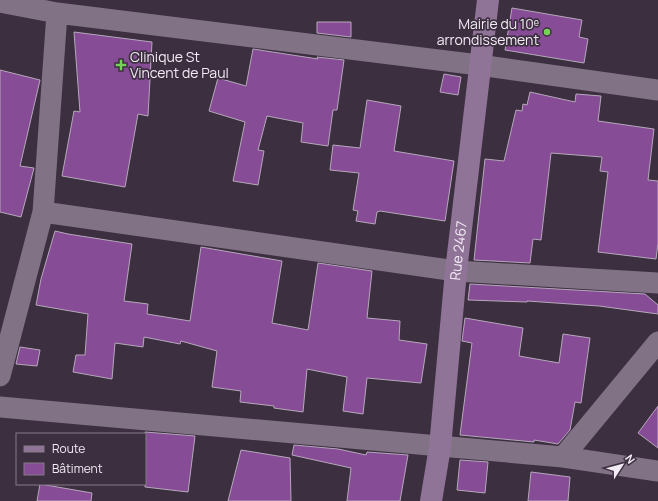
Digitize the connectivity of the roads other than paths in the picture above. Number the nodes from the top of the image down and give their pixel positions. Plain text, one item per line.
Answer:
1 (488, 0) edge
2 (0, 2) edge
3 (57, 13) junction
4 (479, 65) junction
5 (658, 90) edge
6 (43, 212) junction
7 (456, 271) junction
8 (658, 283) edge
9 (658, 342) edge
10 (0, 376) edge
11 (0, 408) edge
12 (440, 447) junction
13 (564, 457) junction
14 (658, 471) edge
15 (432, 501) edge

1 - 4 street, Rue 2467
2 - 3 street
3 - 4 street
3 - 6 street
4 - 5 street
4 - 7 street, Rue 2467
6 - 7 street
6 - 10 street
7 - 8 street
7 - 12 street, Rue 2467
9 - 13 street
11 - 12 street
12 - 13 street
12 - 15 street, Rue 2467
13 - 14 street

